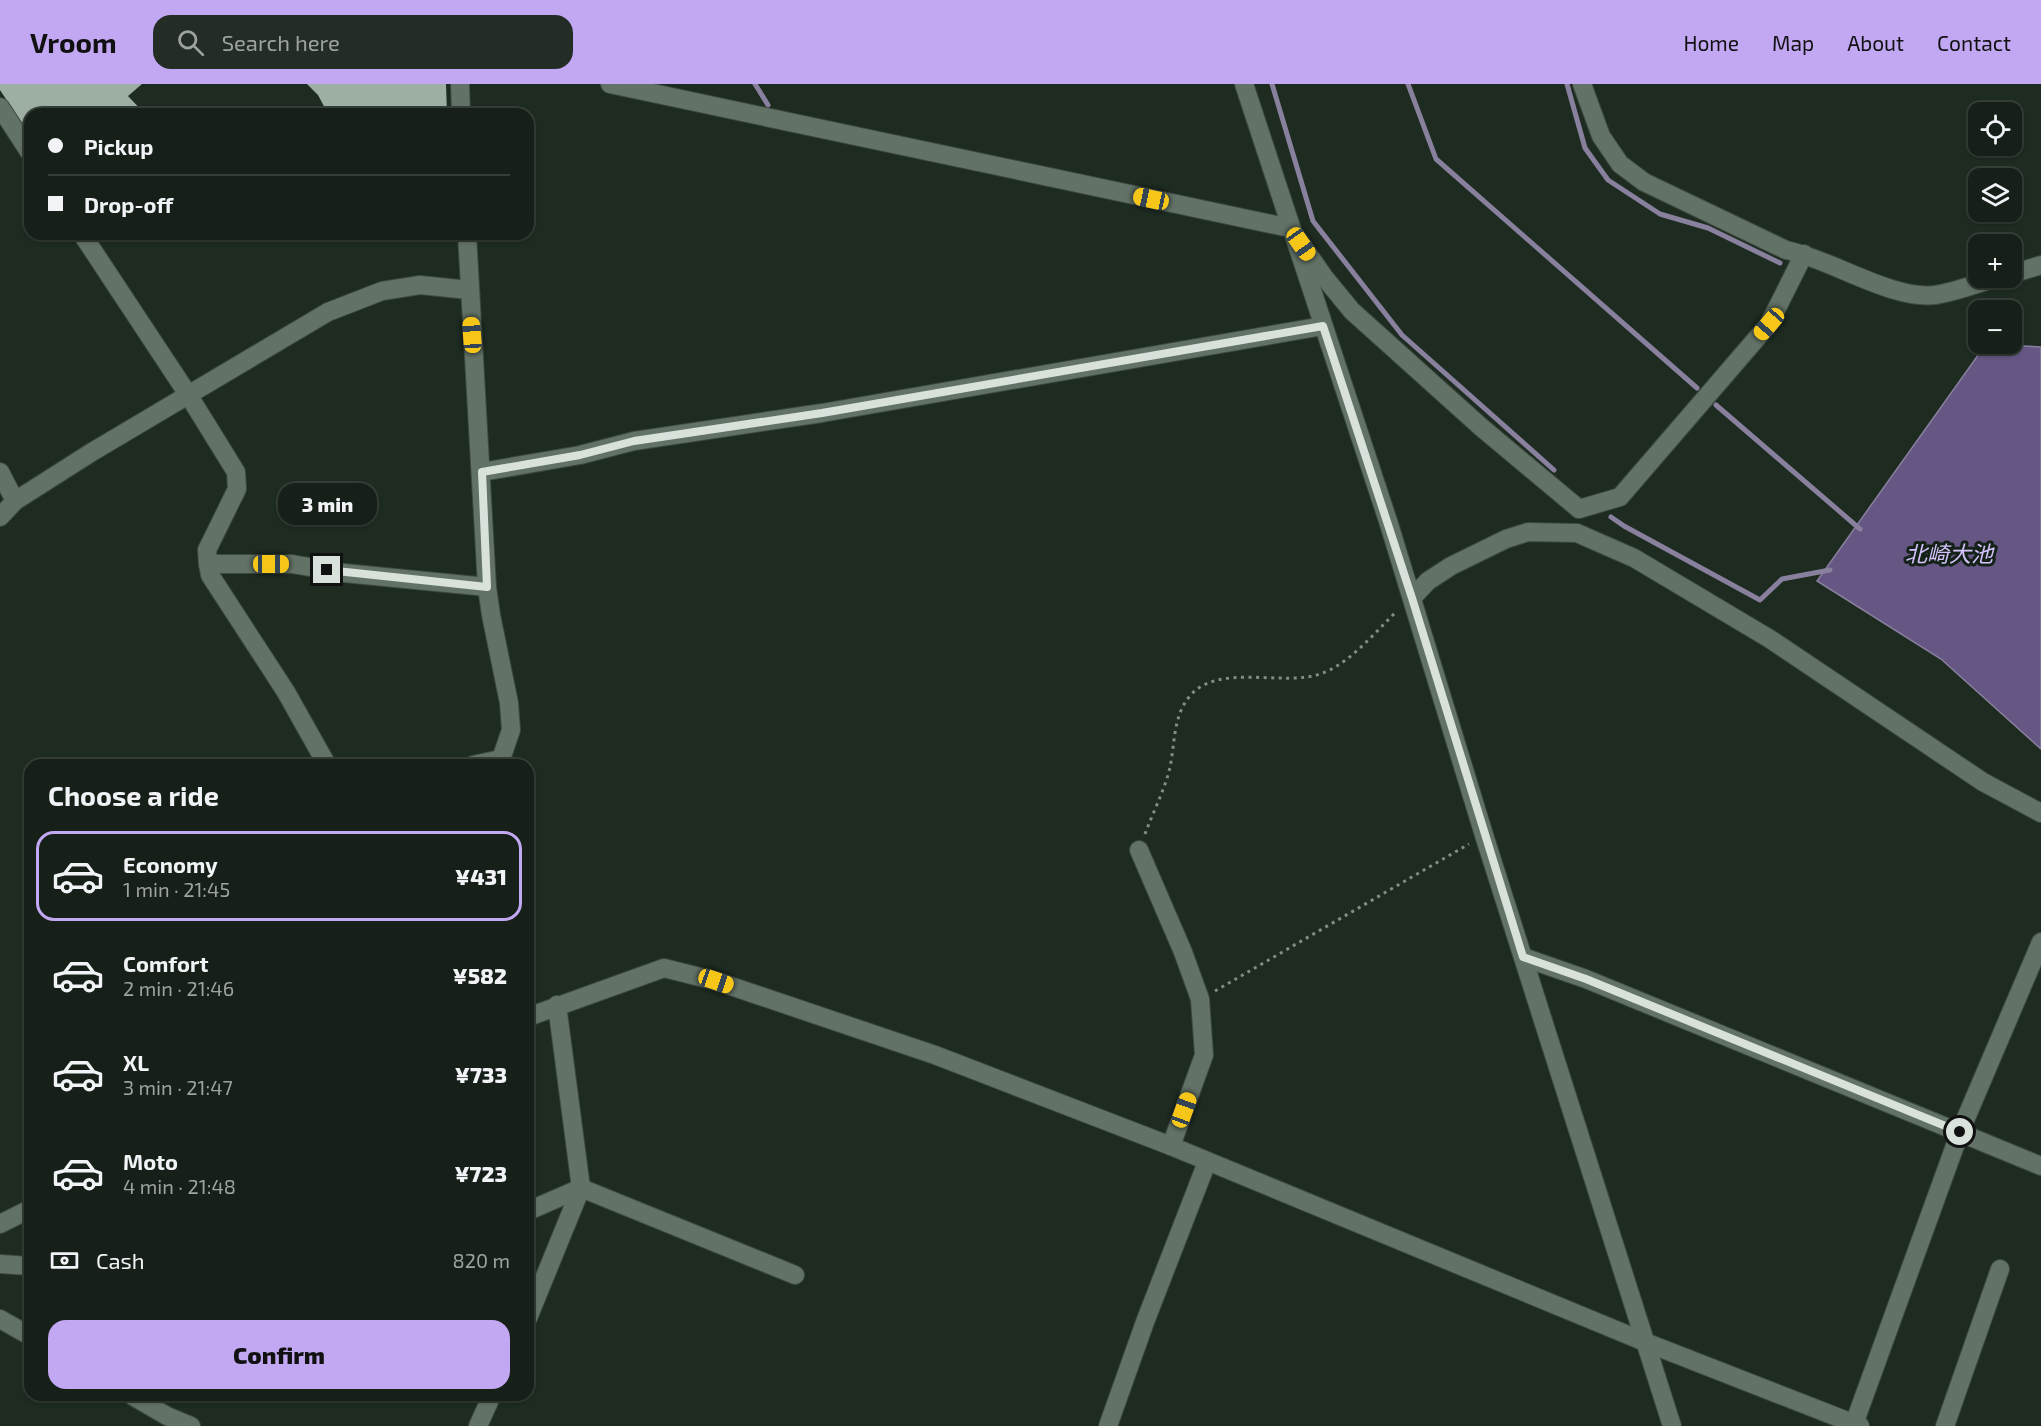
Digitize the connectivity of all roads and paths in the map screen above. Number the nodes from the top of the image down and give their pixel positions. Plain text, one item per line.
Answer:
1 (460, 84) edge
2 (610, 84) edge
3 (1244, 84) edge
4 (1582, 84) edge
5 (0, 107) edge
6 (461, 108) edge
7 (24, 144) edge
8 (1290, 228) junction
9 (86, 240) edge
10 (466, 240) edge
11 (1804, 254) junction
12 (2041, 265) edge
13 (2022, 271) edge
14 (1968, 286) edge
15 (469, 290) junction
16 (1323, 326) junction
17 (189, 396) junction
18 (0, 472) edge
19 (482, 472) junction
20 (15, 501) junction
21 (1579, 509) junction
22 (0, 518) edge
23 (1577, 533) junction
24 (208, 564) junction
25 (487, 587) junction
26 (1412, 598) junction
27 (324, 759) edge
28 (501, 759) edge
29 (2041, 813) edge
30 (1484, 835) junction
31 (1139, 850) joint
32 (2041, 942) edge
33 (1523, 957) junction
34 (1200, 999) junction
35 (557, 1005) junction
36 (534, 1015) edge
37 (1960, 1132) junction
38 (1171, 1146) junction
39 (1207, 1162) junction
40 (2041, 1167) edge
41 (581, 1188) junction
42 (534, 1208) edge
43 (24, 1212) edge
44 (0, 1224) edge
45 (0, 1264) edge
46 (24, 1266) edge
47 (2000, 1269) dead end
48 (795, 1275) dead end
49 (534, 1303) edge
50 (0, 1319) edge
51 (24, 1333) edge
52 (1645, 1342) junction
53 (141, 1401) edge
54 (489, 1401) edge
55 (1857, 1425) edge
56 (191, 1426) edge
57 (478, 1426) edge
58 (1108, 1426) edge
59 (1672, 1426) edge
60 (1945, 1426) edge

1 - 6 street
2 - 8 street
3 - 8 street
4 - 11 street
5 - 7 street
8 - 16 street
8 - 21 street
9 - 17 street
10 - 15 street
11 - 14 street
11 - 21 street
12 - 13 street
15 - 17 street
15 - 19 street
16 - 19 street
16 - 26 street
17 - 20 street
17 - 24 street
18 - 20 street
19 - 25 street
20 - 22 street
21 - 23 street
23 - 26 street
23 - 29 street
24 - 25 street
24 - 27 street
25 - 28 street
26 - 30 street
26 - 31 path
30 - 33 street
30 - 34 path
31 - 34 street
32 - 37 street
33 - 37 street
33 - 52 street
34 - 38 street
35 - 36 street
35 - 38 street
35 - 41 street
37 - 40 street
37 - 55 street
38 - 39 street
39 - 52 street
39 - 58 street
41 - 42 street
41 - 48 street
41 - 49 street
43 - 44 street
45 - 46 street
47 - 60 street
50 - 51 street
52 - 55 street
52 - 59 street
53 - 56 street
54 - 57 street

